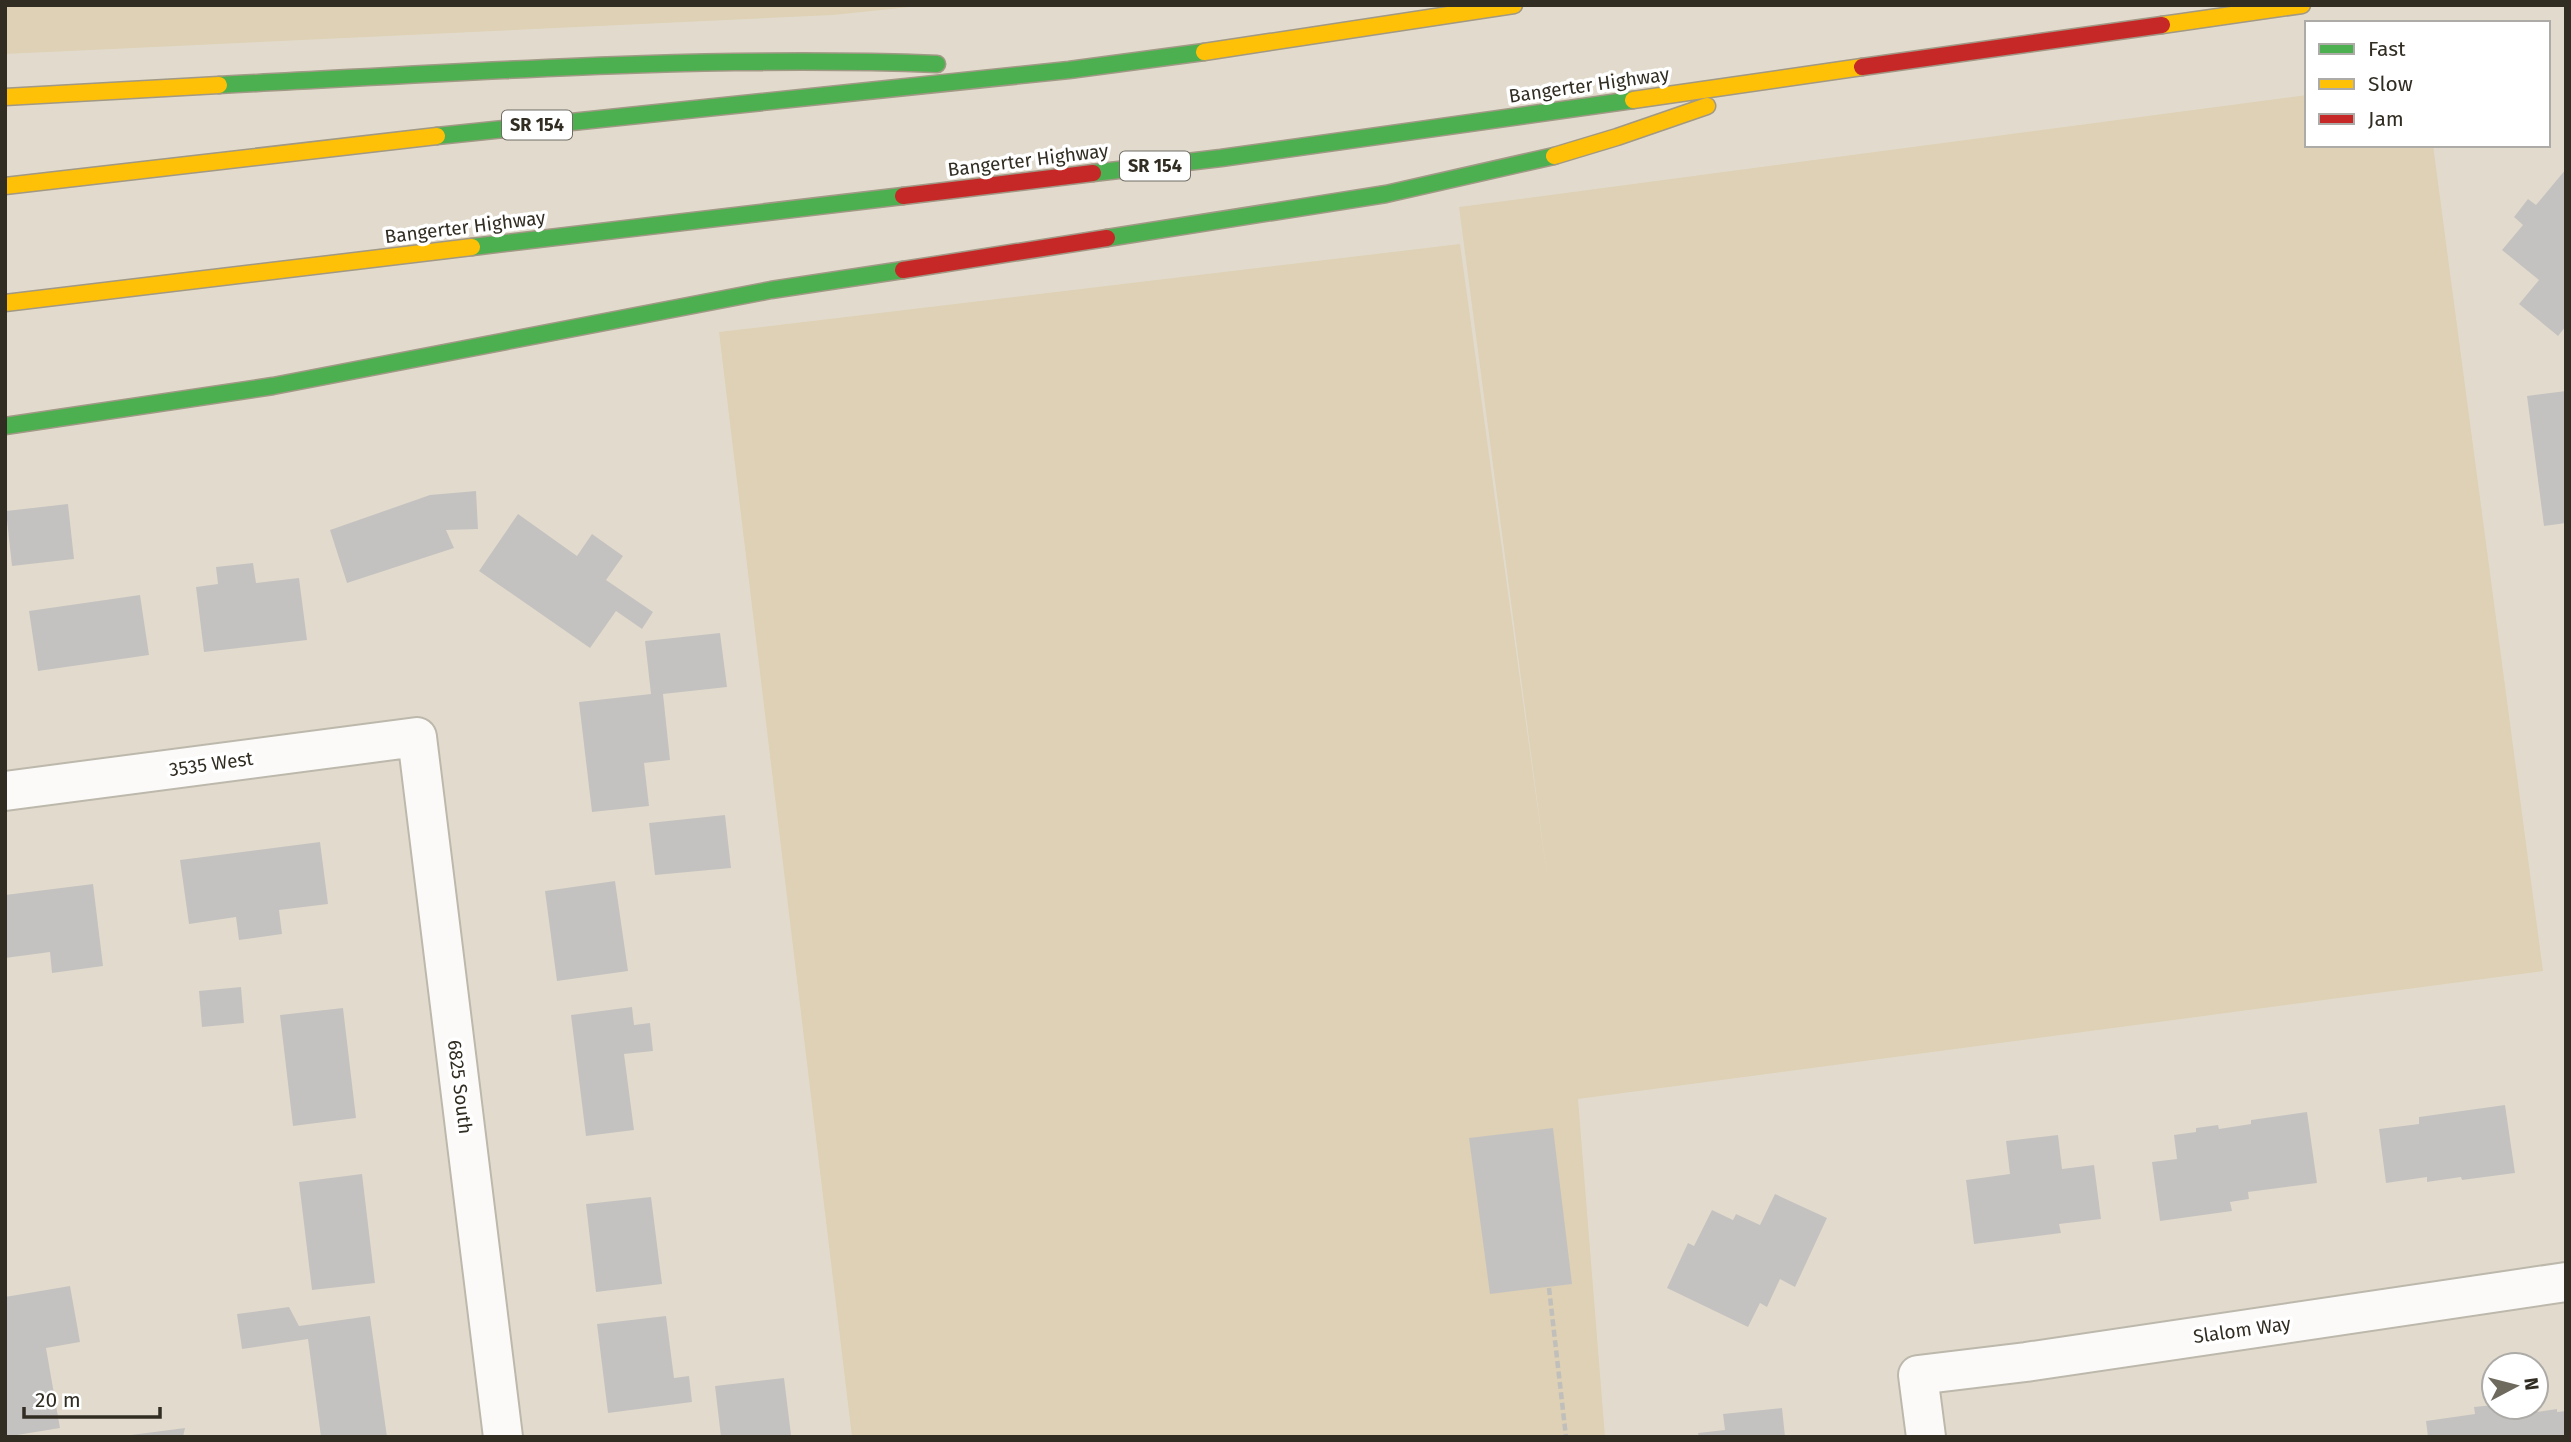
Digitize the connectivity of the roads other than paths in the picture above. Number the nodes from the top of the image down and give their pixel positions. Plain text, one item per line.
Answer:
1 (1514, 5) edge
2 (2302, 5) edge
3 (1069, 70) junction
4 (1767, 82) junction
5 (5, 97) edge
6 (5, 186) edge
7 (5, 303) edge
8 (5, 426) edge
9 (417, 737) joint
10 (5, 791) edge
11 (2566, 1282) edge
12 (503, 1437) edge
13 (1926, 1437) edge

1 - 3 highway, SR 154
2 - 4 highway, Bangerter Highway / SR 154
3 - 5 highway
3 - 6 highway, SR 154
4 - 7 highway, Bangerter Highway / SR 154
4 - 8 highway
9 - 10 street, 3535 West
9 - 12 street, 6825 South
11 - 13 street, Slalom Way

